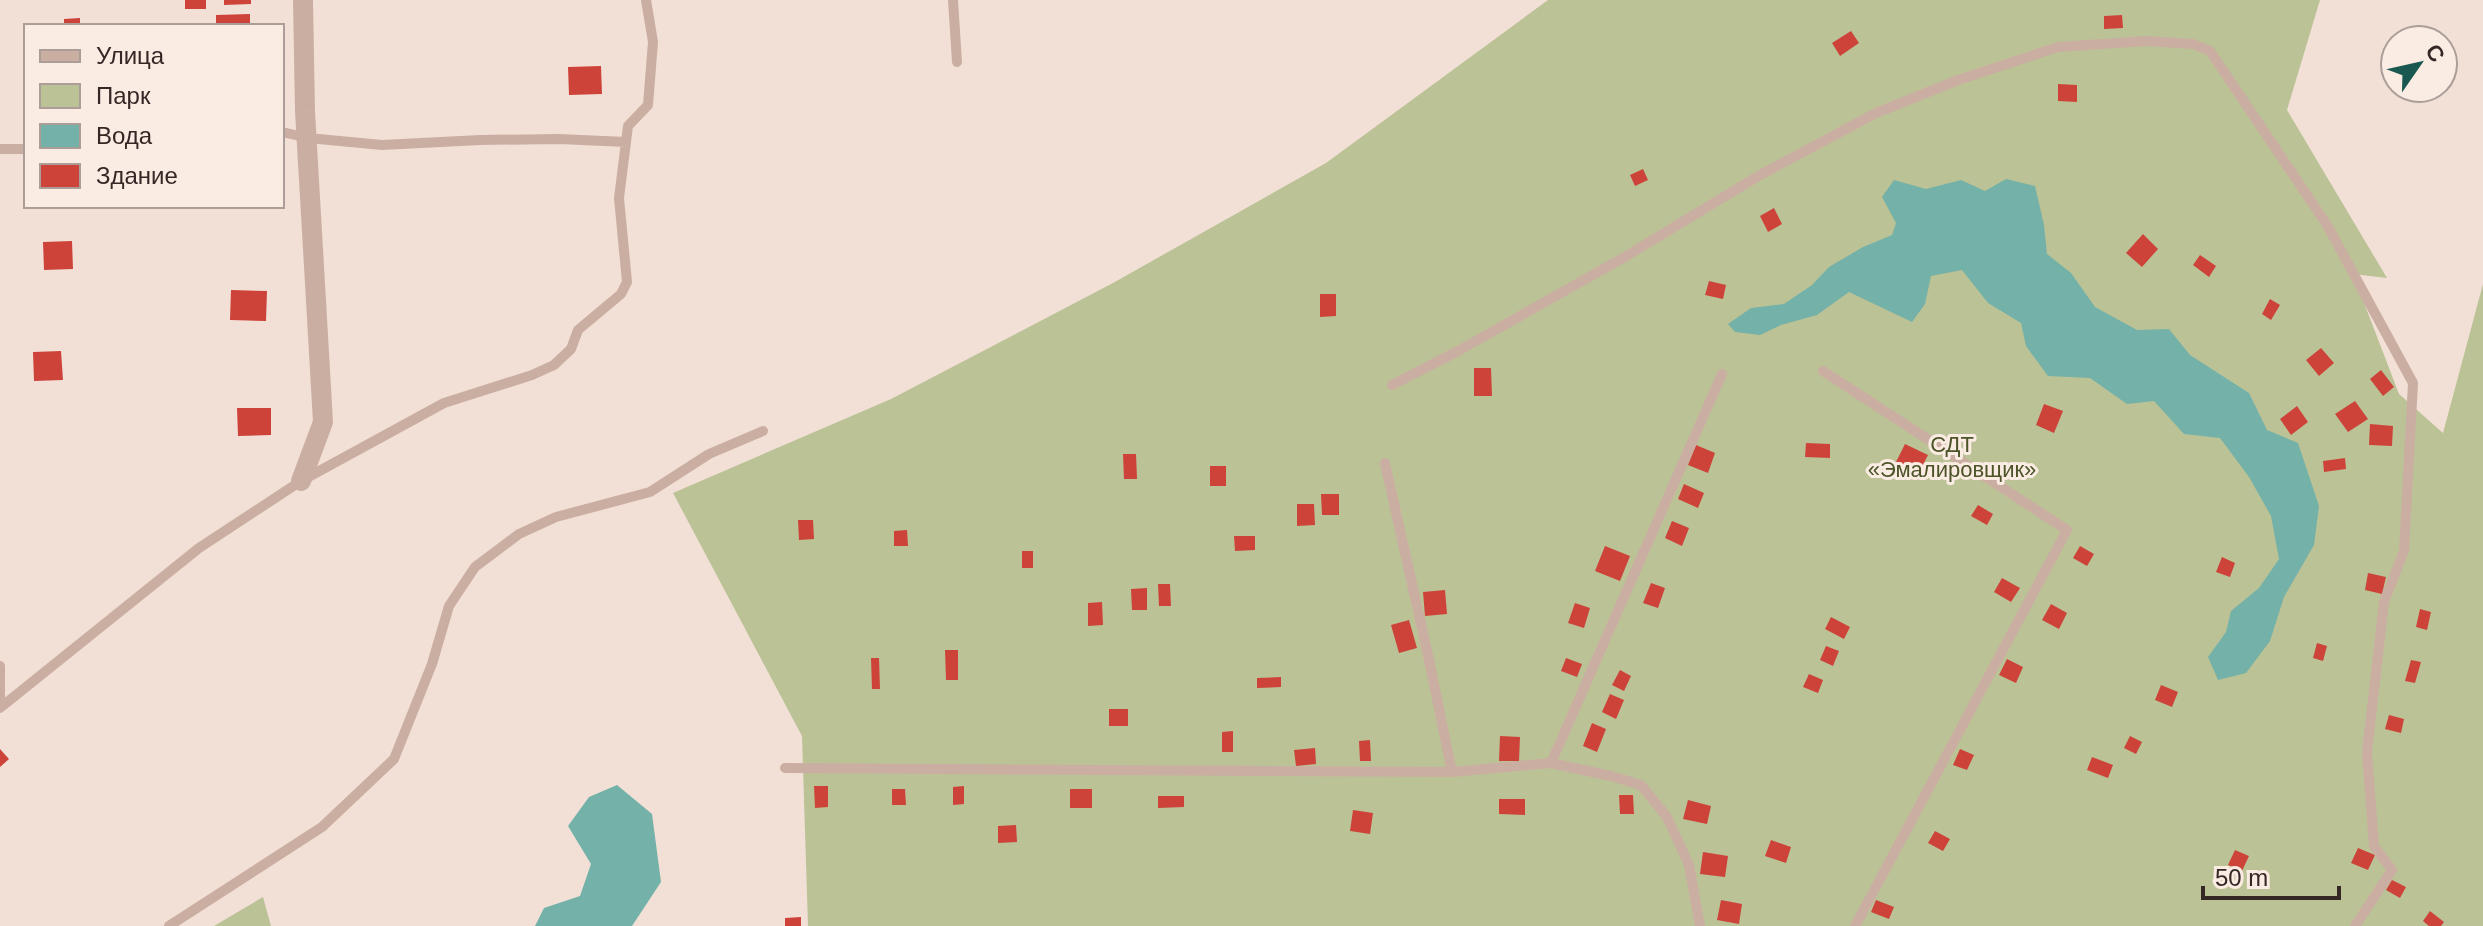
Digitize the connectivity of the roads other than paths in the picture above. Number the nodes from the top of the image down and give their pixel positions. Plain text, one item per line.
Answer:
1 (303, 0) edge
2 (646, 0) edge
3 (953, 0) edge
4 (957, 62) dead end
5 (284, 132) edge
6 (308, 138) junction
7 (626, 142) junction
8 (0, 149) edge
9 (24, 149) edge
10 (1823, 371) dead end
11 (1722, 374) dead end
12 (1392, 385) dead end
13 (763, 431) dead end
14 (1385, 463) dead end
15 (301, 481) junction
16 (0, 666) edge
17 (1, 708) edge
18 (1551, 763) junction
19 (785, 768) dead end
20 (1452, 772) junction
21 (169, 926) edge
22 (1700, 926) edge
23 (1855, 926) edge
24 (2355, 926) edge

1 - 6 street
2 - 7 lane
3 - 4 lane
5 - 6 lane
6 - 7 lane
6 - 15 street
7 - 15 lane
8 - 9 lane
10 - 23 lane
11 - 18 lane
12 - 24 lane
13 - 21 lane
14 - 20 lane
15 - 17 lane
16 - 17 lane
18 - 20 lane
18 - 22 lane
19 - 20 lane

